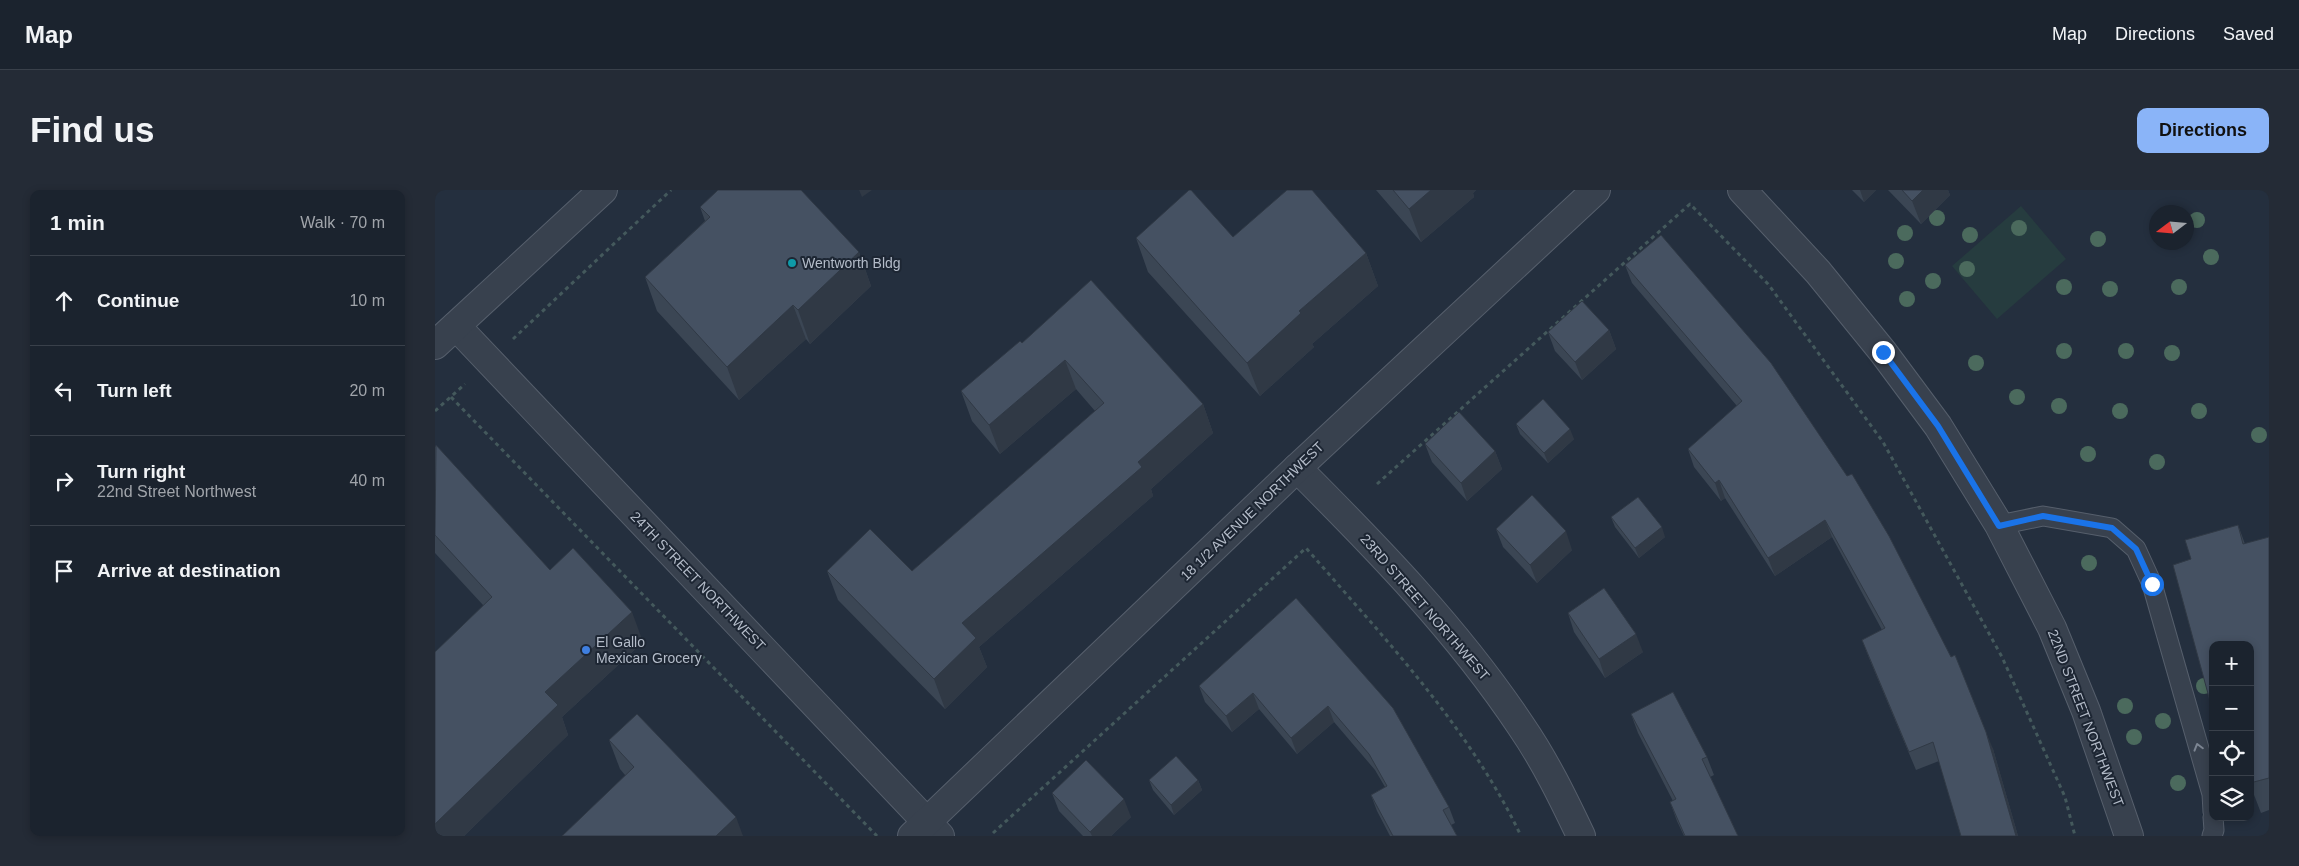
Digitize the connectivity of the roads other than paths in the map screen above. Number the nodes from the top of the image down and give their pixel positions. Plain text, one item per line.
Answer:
1 (603, 190) edge
2 (1596, 190) edge
3 (1742, 190) edge
4 (456, 326) junction
5 (435, 345) edge
6 (1297, 468) junction
7 (1999, 526) junction
8 (2209, 787) edge
9 (2213, 821) edge
10 (926, 832) edge
11 (1581, 836) edge
12 (2129, 836) edge
13 (2212, 836) edge

1 - 4 street
2 - 6 street, 18 1/2 AVENUE NORTHWEST
3 - 7 street, 22ND STREET NORTHWEST
4 - 5 street
4 - 10 street, 24TH STREET NORTHWEST
6 - 10 street, 18 1/2 AVENUE NORTHWEST
6 - 11 street, 23RD STREET NORTHWEST
8 -> 7 lane
7 - 12 street, 22ND STREET NORTHWEST
9 - 13 lane

